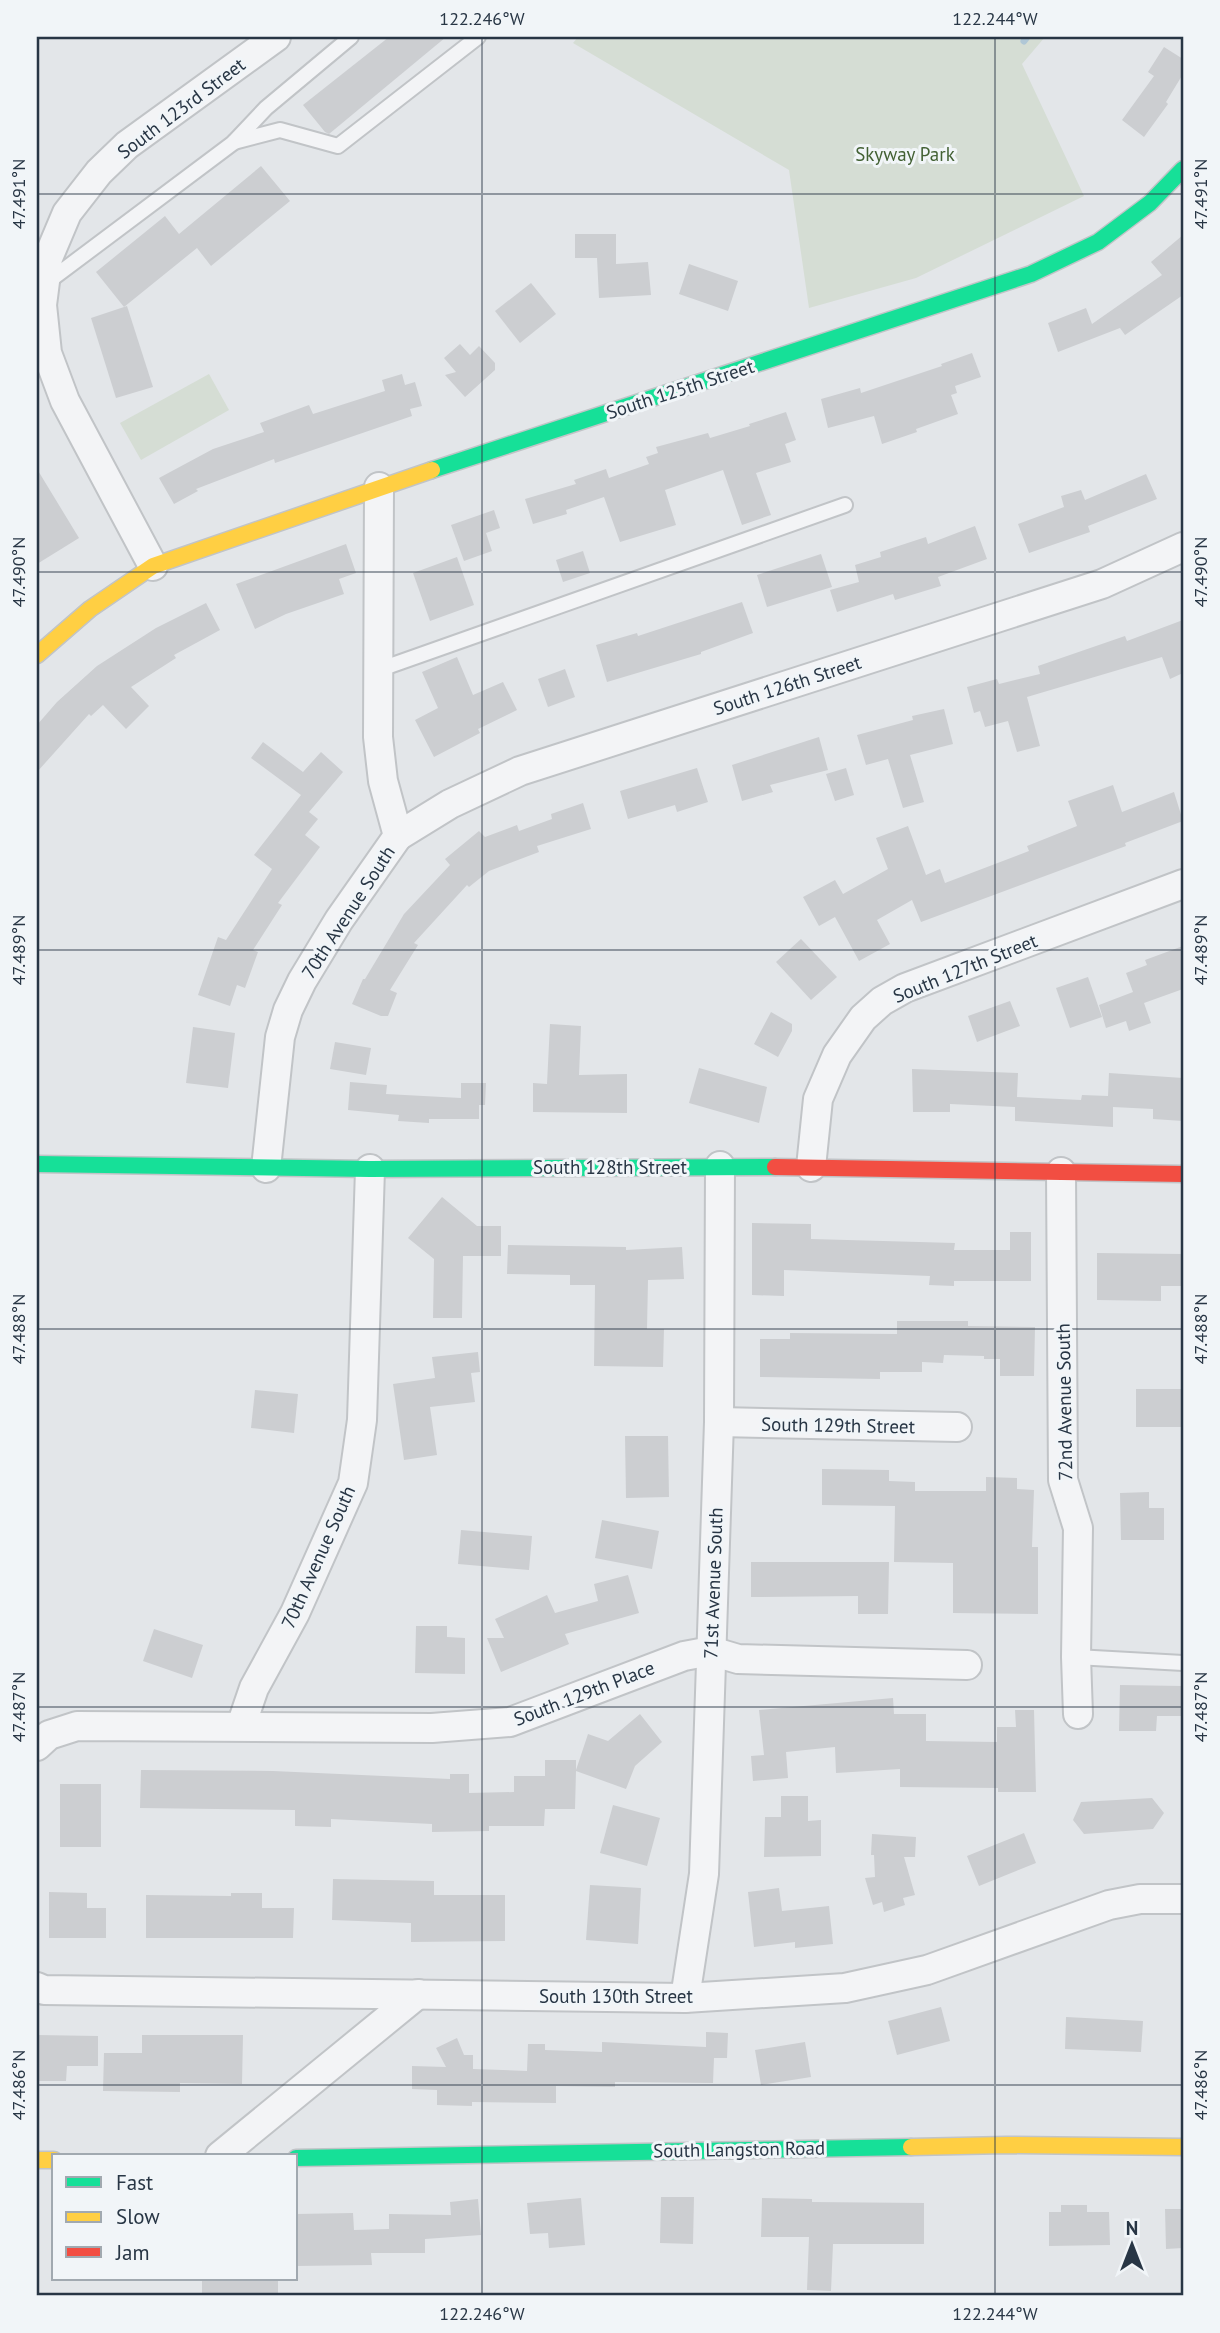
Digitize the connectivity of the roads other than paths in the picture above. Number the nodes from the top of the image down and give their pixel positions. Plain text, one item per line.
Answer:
1 (276, 37) edge
2 (351, 37) edge
3 (478, 37) edge
4 (233, 143) junction
5 (1183, 169) edge
6 (43, 268) edge
7 (379, 487) junction
8 (845, 505) dead end
9 (1183, 547) edge
10 (153, 566) junction
11 (37, 655) edge
12 (378, 670) junction
13 (398, 836) junction
14 (1183, 884) edge
15 (37, 1164) edge
16 (720, 1166) junction
17 (811, 1167) junction
18 (266, 1168) junction
19 (370, 1169) junction
20 (1062, 1172) junction
21 (1183, 1174) edge
22 (719, 1422) junction
23 (957, 1427) dead end
24 (711, 1651) junction
25 (1076, 1657) junction
26 (1183, 1663) edge
27 (967, 1665) dead end
28 (1078, 1714) dead end
29 (242, 1726) junction
30 (37, 1746) edge
31 (1183, 1899) edge
32 (37, 1987) edge
33 (418, 1994) junction
34 (685, 1998) junction
35 (1183, 2147) edge
36 (222, 2154) edge
37 (298, 2158) edge

1 - 6 street, South 123rd Street
2 - 4 lane
3 - 4 lane
4 - 6 lane
5 - 7 street, South 125th Street
6 - 10 street, South 123rd Street
7 - 10 street, South 125th Street
7 - 12 street, 70th Avenue South
8 - 12 lane
9 - 13 street, South 126th Street
10 - 11 street, South 125th Street
12 - 13 street, 70th Avenue South
13 - 18 street, 70th Avenue South
14 - 17 street, South 127th Street
15 - 18 street, South 128th Street
16 - 17 street, South 128th Street
16 - 19 street, South 128th Street
16 - 22 street, 71st Avenue South
17 - 20 street, South 128th Street
18 - 19 street, South 128th Street
19 - 29 street, 70th Avenue South
20 - 21 street, South 128th Street
20 - 25 street, 72nd Avenue South
22 - 23 street, South 129th Street
22 - 24 street, 71st Avenue South
24 - 27 street, South 129th Place
24 - 29 street, South 129th Place
24 - 34 street, 71st Avenue South
25 - 26 lane
25 - 28 street, 72nd Avenue South
29 - 30 street, South 129th Place
31 - 34 street, South 130th Street
32 - 33 street, South 130th Street
33 - 34 street, South 130th Street
33 - 36 street
35 - 37 street, South Langston Road

